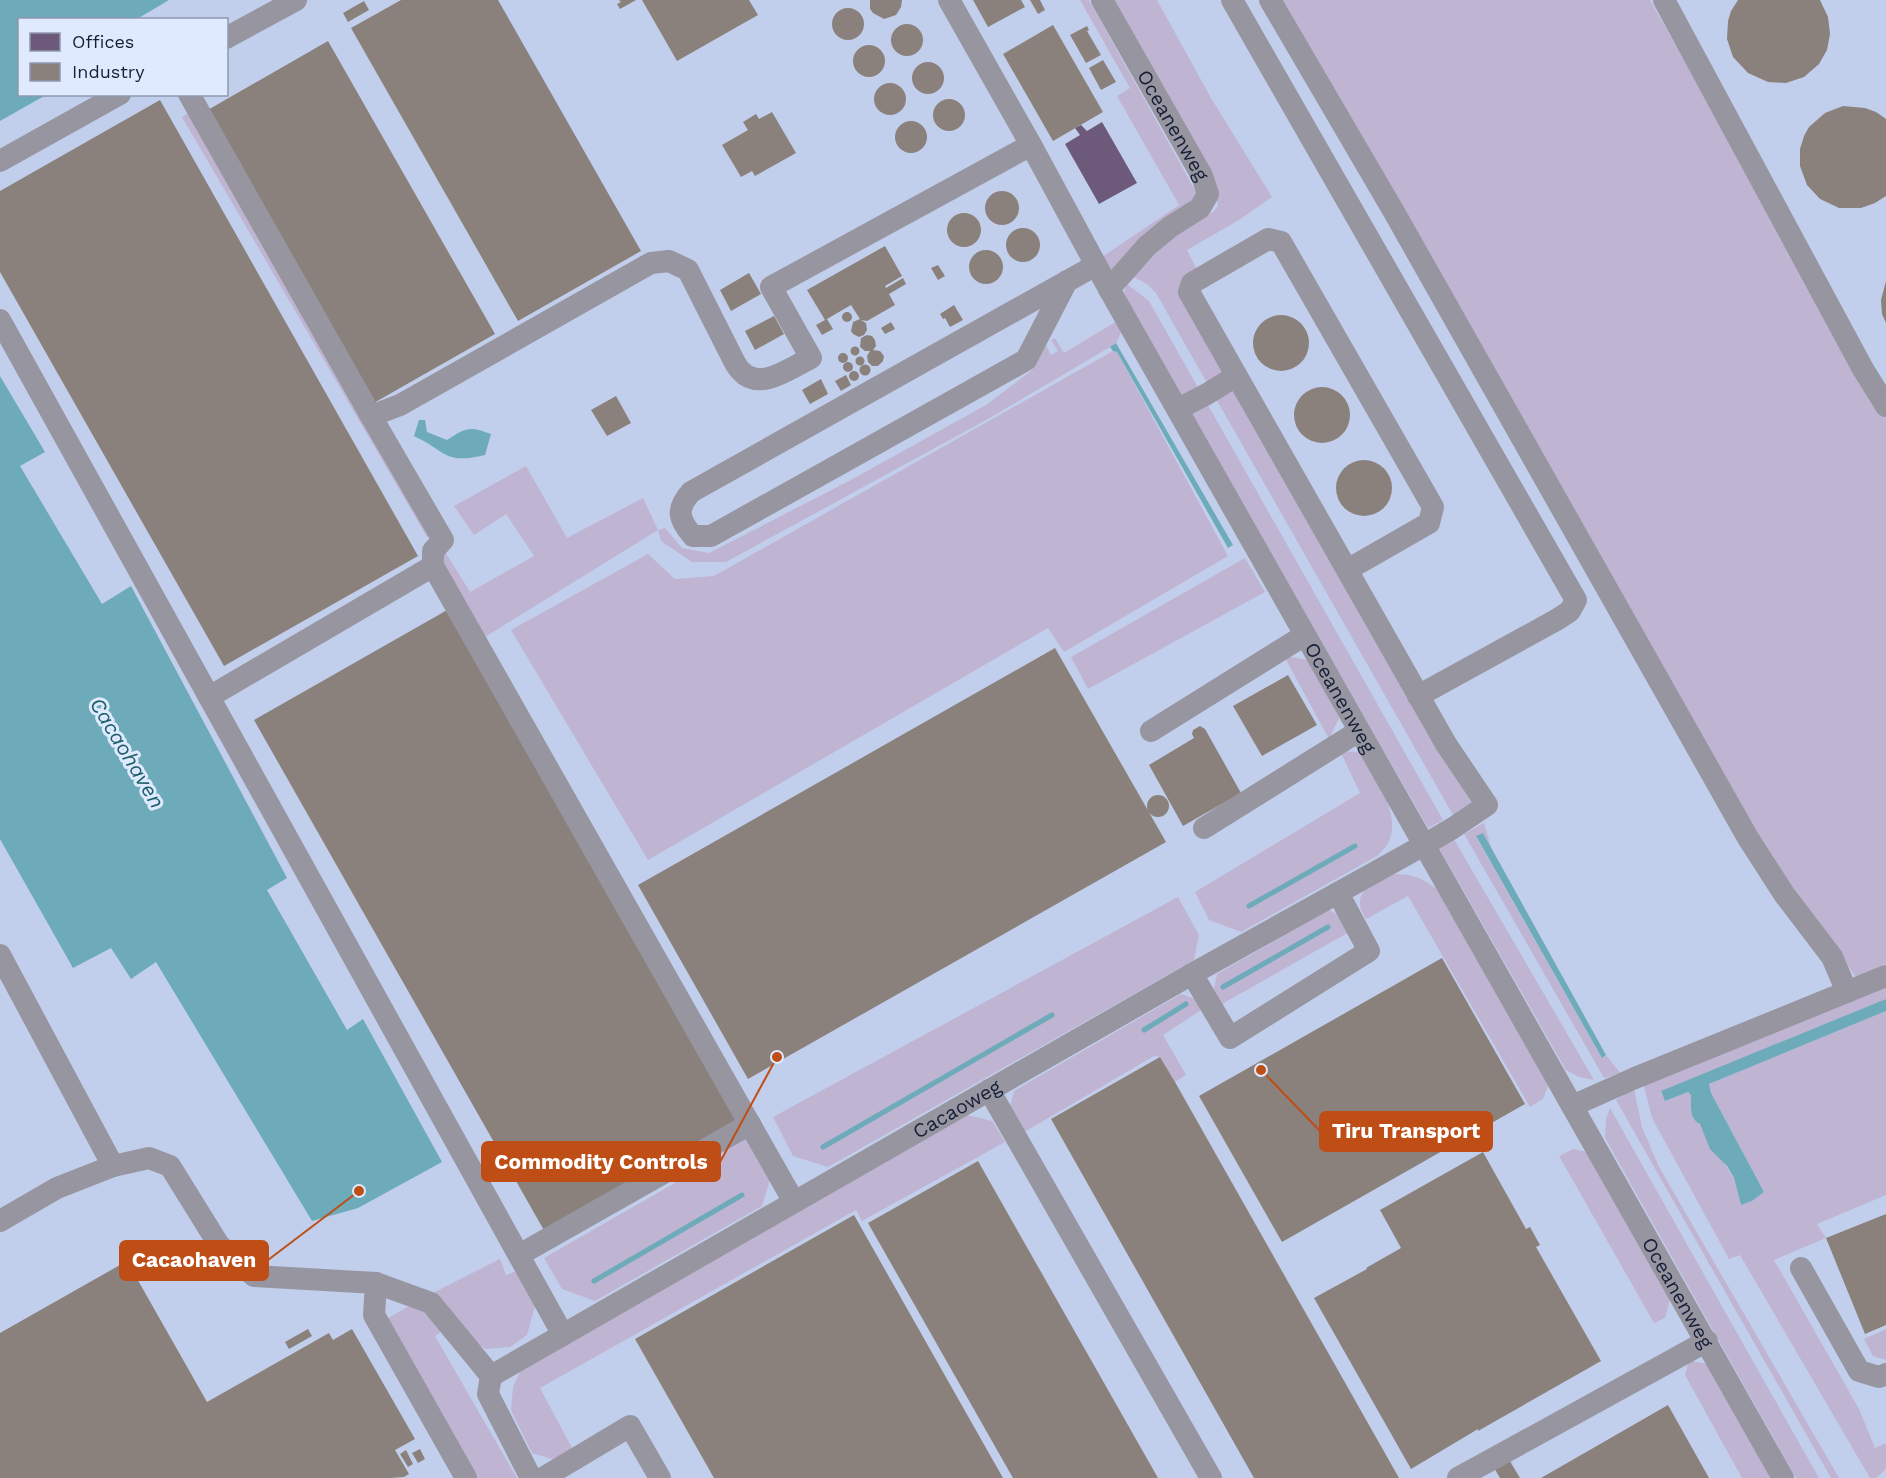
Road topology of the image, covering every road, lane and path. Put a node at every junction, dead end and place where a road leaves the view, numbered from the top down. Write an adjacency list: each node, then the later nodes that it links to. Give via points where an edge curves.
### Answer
1 (296, 0): 7 (street)
2 (949, 0): 10 (street, Oceanenweg)
3 (1102, 0): 14 (street, Oceanenweg, via 1202,176 1208,194 1200,207 1147,246)
4 (1232, 0): 23 (street, via 1576,600 1564,615)
5 (1270, 0): 33 (street, via 1748,838 1832,957)
6 (1665, 0): 17 (street)
7 (228, 37)
8 (116, 96): 11 (street)
9 (190, 96): 19 (street)
10 (1030, 145): 12 (street, Oceanenweg); 19 (street, via 771,287 811,358 769,379 755,379 742,373 688,270 669,261 651,263 400,405)
11 (0, 161)
12 (1096, 265): 13 (street); 14 (street, Oceanenweg)
13 (1067, 281): 13 (street, via 691,492 681,502 685,527 693,536 711,536 1026,360)
14 (1109, 289): 18 (street, Oceanenweg)
15 (0, 320): 24 (street)
16 (1236, 376): 18 (street); 21 (street); 21 (street, via 1189,292 1192,283 1268,239 1281,242 1433,507 1429,523)
17 (1886, 406)
18 (1178, 409): 22 (street, Oceanenweg)
19 (371, 416): 20 (street, via 443,540 433,551)
20 (433, 566): 24 (street); 36 (street)
21 (1347, 570): 23 (street)
22 (1305, 635): 25 (street); 26 (street, Oceanenweg)
23 (1418, 696): 28 (street, Cacaoweg, via 1487,805)
24 (209, 697): 40 (street)
25 (1151, 731)
26 (1359, 731): 27 (street); 28 (street, Oceanenweg)
27 (1204, 828)
28 (1424, 845): 29 (street, Cacaoweg); 35 (street, Oceanenweg)
29 (1338, 893): 31 (street, Cacaoweg); 31 (street, via 1369,951 1230,1038)
30 (0, 955): 37 (street)
31 (1192, 974): 34 (street, Cacaoweg)
32 (1886, 976): 33 (street)
33 (1847, 992): 35 (street)
34 (989, 1090): 38 (street, Cacaoweg); 51 (street)
35 (1572, 1106): 44 (street, Oceanenweg)
36 (750, 1124): 38 (street); 40 (street)
37 (113, 1166): 39 (street, via 57,1188); 42 (street, via 149,1158 170,1166 219,1245 254,1276)
38 (794, 1202): 43 (street, Cacaoweg)
39 (0, 1221)
40 (519, 1256): 43 (street)
41 (1801, 1268): 45 (street, via 1859,1371 1879,1377)
42 (376, 1283): 46 (street, via 431,1303); 47 (street, via 374,1315)
43 (563, 1335): 46 (street, Cacaoweg)
44 (1707, 1341): 52 (street); 53 (street, Oceanenweg)
45 (1886, 1374)
46 (491, 1376): 48 (street, via 488,1394)
47 (463, 1477)
48 (531, 1478)
49 (543, 1478): 50 (street, via 630,1426)
50 (660, 1478)
51 (1211, 1478)
52 (1458, 1478)
53 (1784, 1478)

